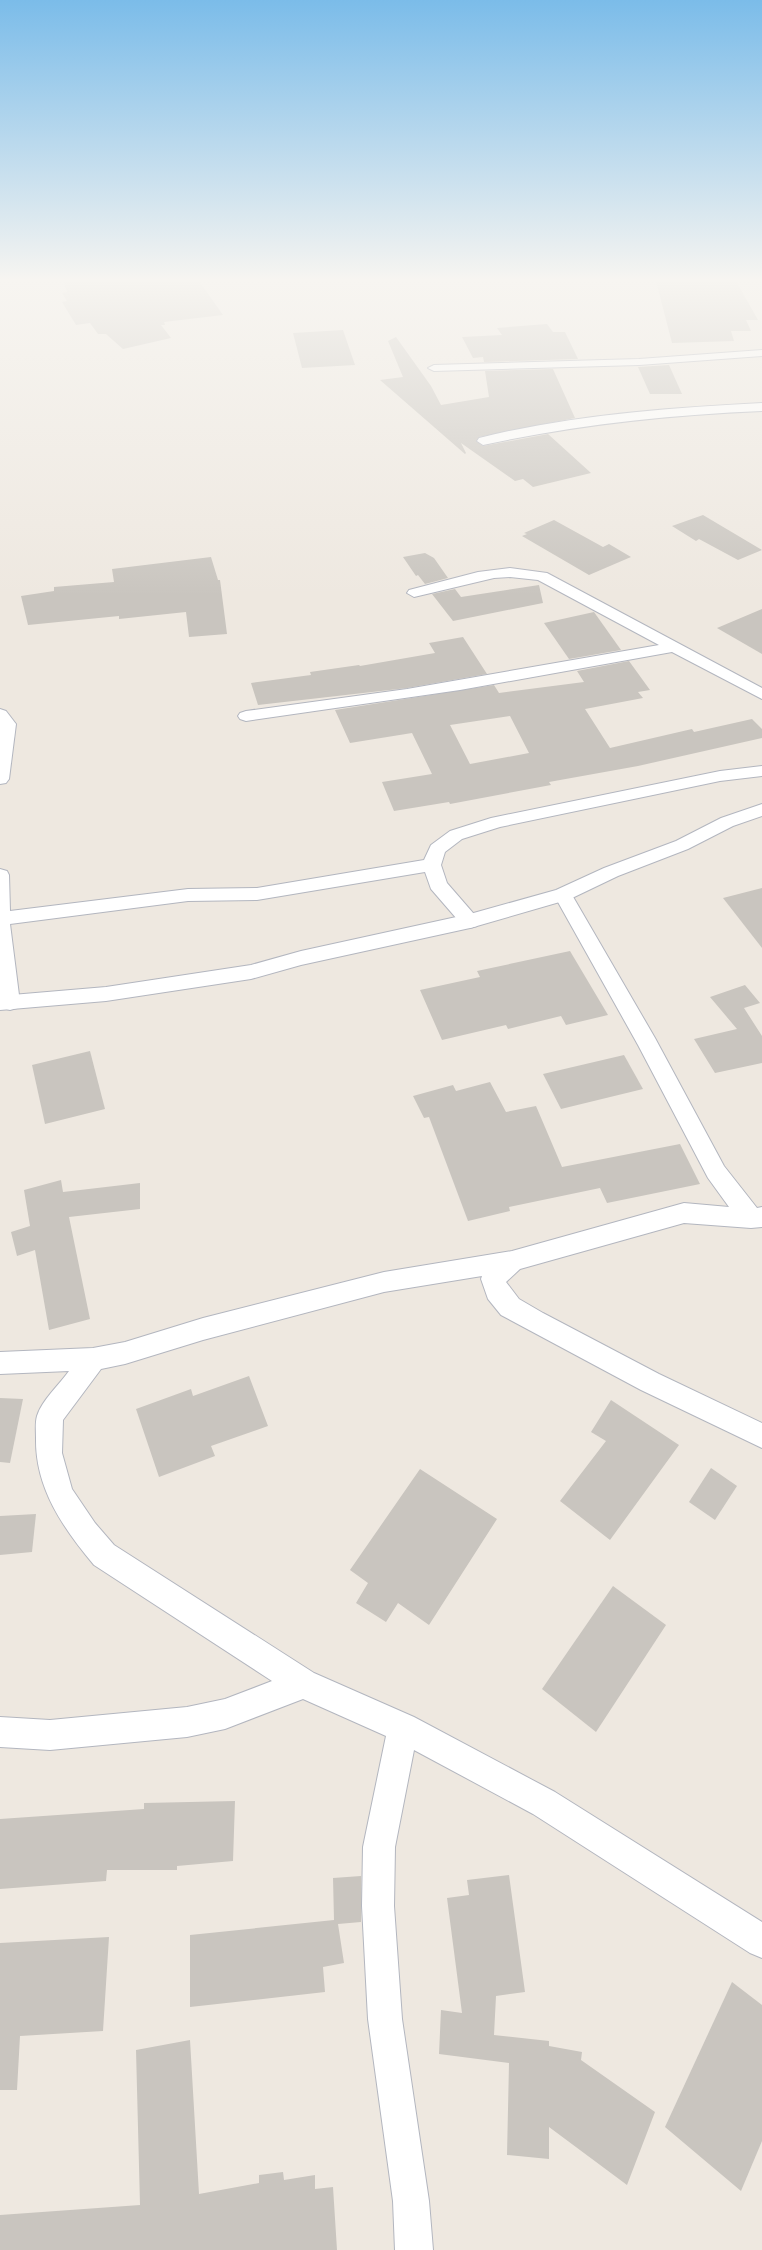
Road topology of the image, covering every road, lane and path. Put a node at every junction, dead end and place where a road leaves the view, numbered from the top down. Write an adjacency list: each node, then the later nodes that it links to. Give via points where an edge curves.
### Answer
1 (762, 408): 2 (street, via 662,413 577,424)
2 (483, 441)
3 (414, 593): 4 (street, via 484,575 531,573 542,576)
4 (673, 647): 5 (street); 7 (street, via 493,681)
5 (762, 694)
6 (0, 714): 9 (street, via 8,724)
7 (246, 716)
8 (762, 771): 11 (street, via 720,776 496,822 456,835 443,843 436,849)
9 (0, 779)
10 (762, 810): 13 (street, via 727,822 682,845 612,872)
11 (432, 865): 15 (street, via 257,894 172,896); 16 (street, via 438,885)
12 (0, 875): 14 (street)
13 (563, 895): 16 (street); 19 (street, via 648,1044 716,1172)
14 (0, 914)
15 (0, 919)
16 (470, 921): 18 (street, via 301,958 251,972 186,984)
17 (0, 923): 18 (street)
18 (5, 1003)
19 (756, 1218): 20 (street, via 684,1213)
20 (512, 1261): 21 (street, via 384,1282 203,1329 125,1353); 23 (street, via 493,1279 497,1292 510,1307 534,1322)
21 (93, 1359): 22 (street); 24 (street, via 50,1417 49,1454 60,1495 85,1533 104,1555)
22 (0, 1363)
23 (762, 1436)
24 (303, 1684): 25 (street); 26 (street, via 225,1714 187,1722 50,1735)
25 (403, 1728): 27 (street, via 544,1804); 28 (street, via 379,1847 378,1906 385,2019 411,2201)
26 (0, 1732)
27 (762, 1941)
28 (414, 2250)

